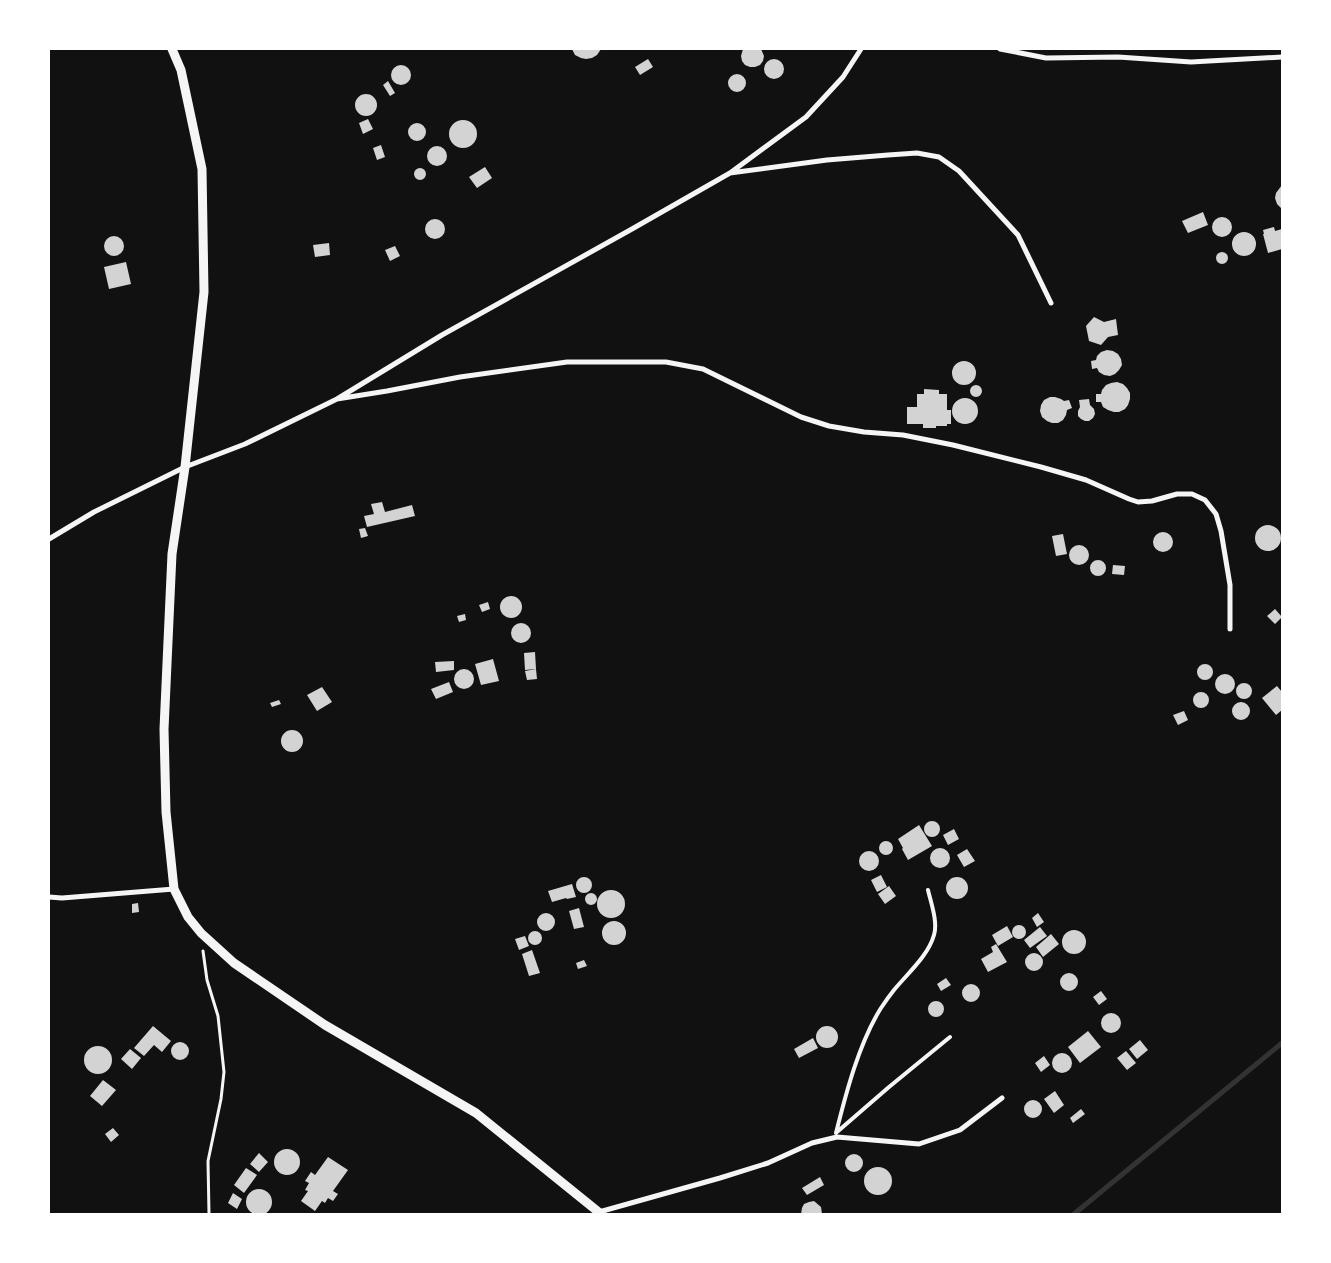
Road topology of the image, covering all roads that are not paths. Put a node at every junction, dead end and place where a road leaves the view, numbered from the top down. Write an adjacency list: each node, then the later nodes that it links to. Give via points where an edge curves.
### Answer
1 (172, 49): 8 (street, via 181,70 202,169 204,292)
2 (861, 49): 5 (street, via 842,77 806,117)
3 (1000, 49): 4 (street, via 1046,58 1118,57 1191,62)
4 (1282, 57)
5 (730, 173): 6 (street, via 888,155 917,153 939,157 959,171 1018,235); 7 (street, via 442,335)
6 (1050, 303)
7 (336, 399): 8 (street, via 245,444); 10 (street, via 566,362 666,362 703,369 801,417 829,426 953,445 1086,480 1138,502 1192,494 1205,500 1216,514 1221,531 1230,585)
8 (185, 467): 9 (street); 11 (street, via 172,554 164,729 166,812)
9 (49, 538)
10 (1230, 629)
11 (174, 889): 13 (street); 18 (street, via 201,934 234,963 325,1026 476,1113)
12 (928, 890): 16 (lane, via 936,926 930,946 894,990 867,1032)
13 (49, 897)
14 (950, 1037): 16 (lane)
15 (1002, 1098): 17 (street, via 960,1130 919,1144)
16 (836, 1133): 17 (lane)
17 (829, 1139): 18 (street, via 812,1142 768,1163)
18 (600, 1213)

